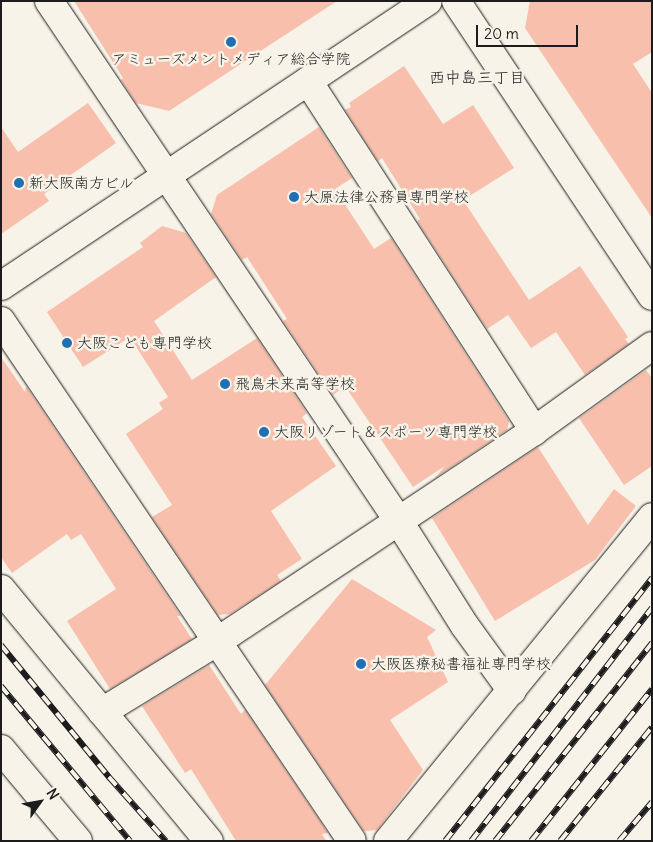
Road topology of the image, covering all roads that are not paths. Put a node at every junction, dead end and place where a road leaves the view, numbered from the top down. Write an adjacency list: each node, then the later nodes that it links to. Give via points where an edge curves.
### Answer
1 (49, 1): 5 (street)
2 (428, 1): 4 (street)
3 (456, 1): 7 (street)
4 (308, 81): 5 (street); 10 (street)
5 (166, 176): 6 (street); 12 (street)
6 (1, 286)
7 (652, 296)
8 (1, 321): 14 (street)
9 (652, 346): 10 (street)
10 (534, 431): 12 (street)
11 (652, 517): 15 (street)
12 (398, 520): 14 (street); 15 (street)
13 (1, 589): 16 (street)
14 (218, 641): 16 (street); 21 (street)
15 (512, 691): 22 (street)
16 (102, 712): 20 (street)
17 (1, 749): 18 (street)
18 (9, 776): 19 (street)
19 (78, 841)
20 (209, 841)
21 (352, 841)
22 (388, 841)

